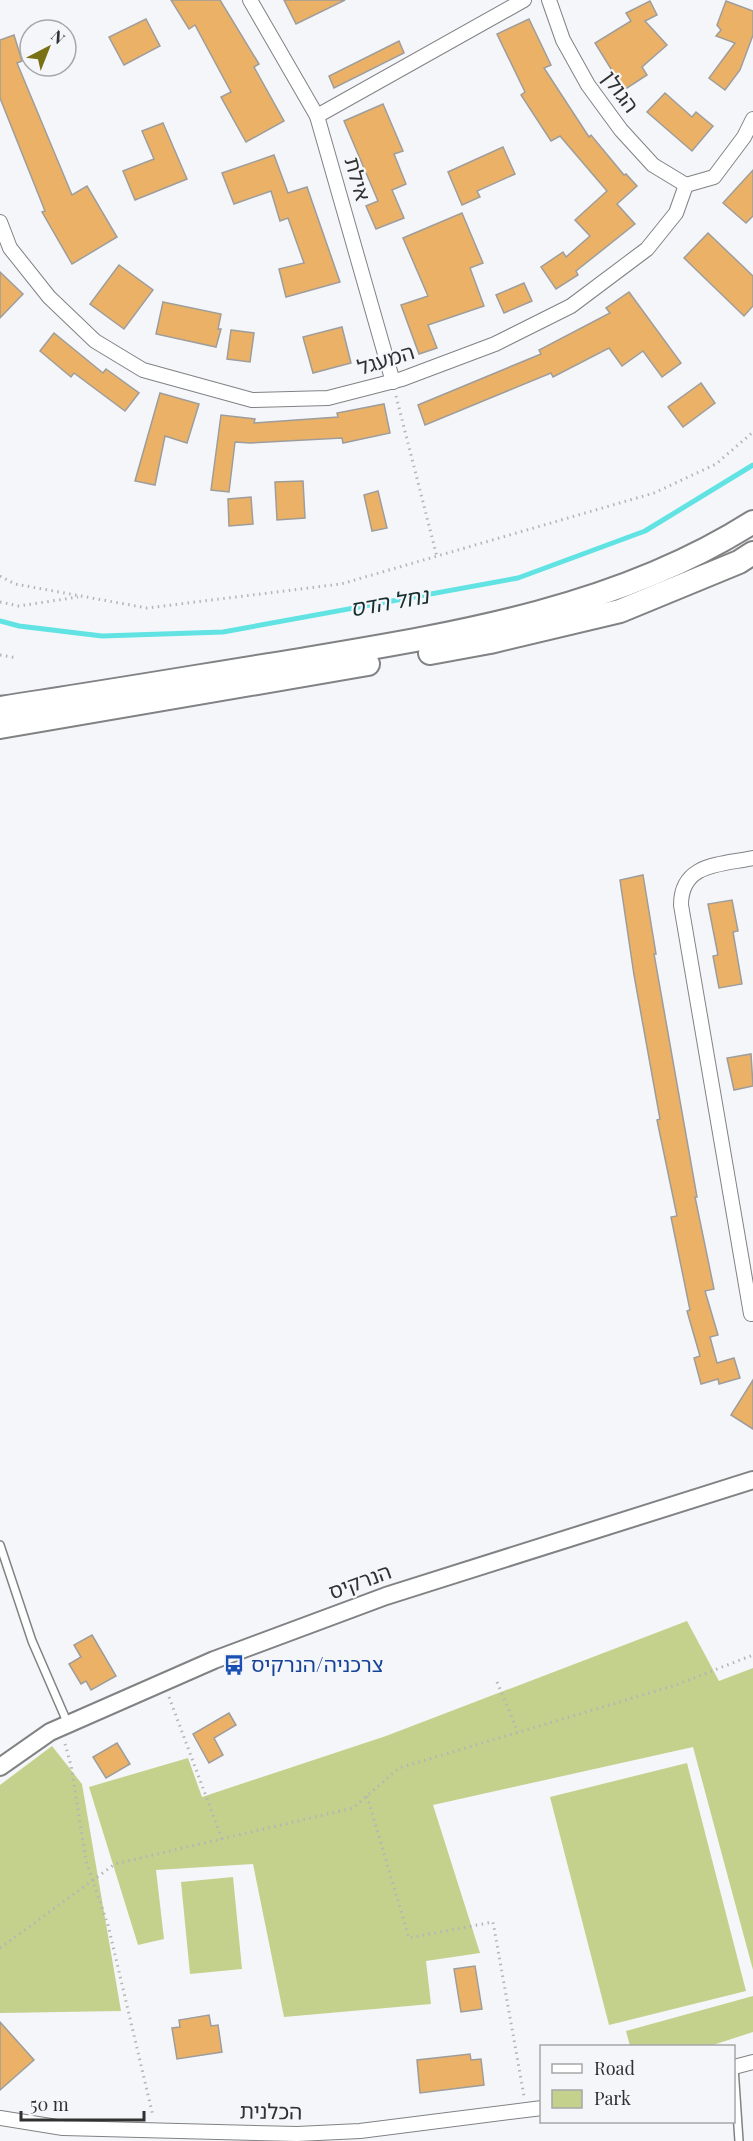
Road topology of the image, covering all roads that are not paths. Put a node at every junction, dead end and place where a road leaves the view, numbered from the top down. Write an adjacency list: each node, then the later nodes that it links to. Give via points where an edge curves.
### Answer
1 (250, 0): 4 (street, אילת)
2 (524, 0): 4 (street)
3 (549, 0): 6 (street, הגולן, via 563,40 601,103 653,165)
4 (317, 116): 8 (street, אילת)
5 (753, 119): 6 (street, via 714,177)
6 (686, 185): 8 (street, המעגל, via 676,213 646,249 571,306 495,344)
7 (0, 222): 8 (street, המעגל, via 10,248 49,297 95,341 143,370 252,400 328,398)
8 (393, 382)
9 (753, 522): 11 (highway, via 709,550 551,610 416,641)
10 (753, 553): 12 (highway, via 620,610 490,642)
11 (0, 708)
12 (0, 727)
13 (753, 858): 14 (street, via 702,869 685,882 681,892)
14 (750, 1285): 15 (street)
15 (751, 1314)
16 (753, 1480): 18 (street, הנרקיס, via 386,1596 214,1660)
17 (0, 1545): 18 (lane)
18 (64, 1726): 19 (street, הנרקיס)
19 (0, 1767)
20 (753, 2062): 21 (street)
21 (735, 2067)
22 (735, 2079): 27 (lane)
23 (540, 2108): 26 (street, הכלנית)
24 (0, 2118): 25 (street, הכלנית)
25 (157, 2136): 26 (street, הכלנית)
26 (361, 2136)
27 (740, 2141)

